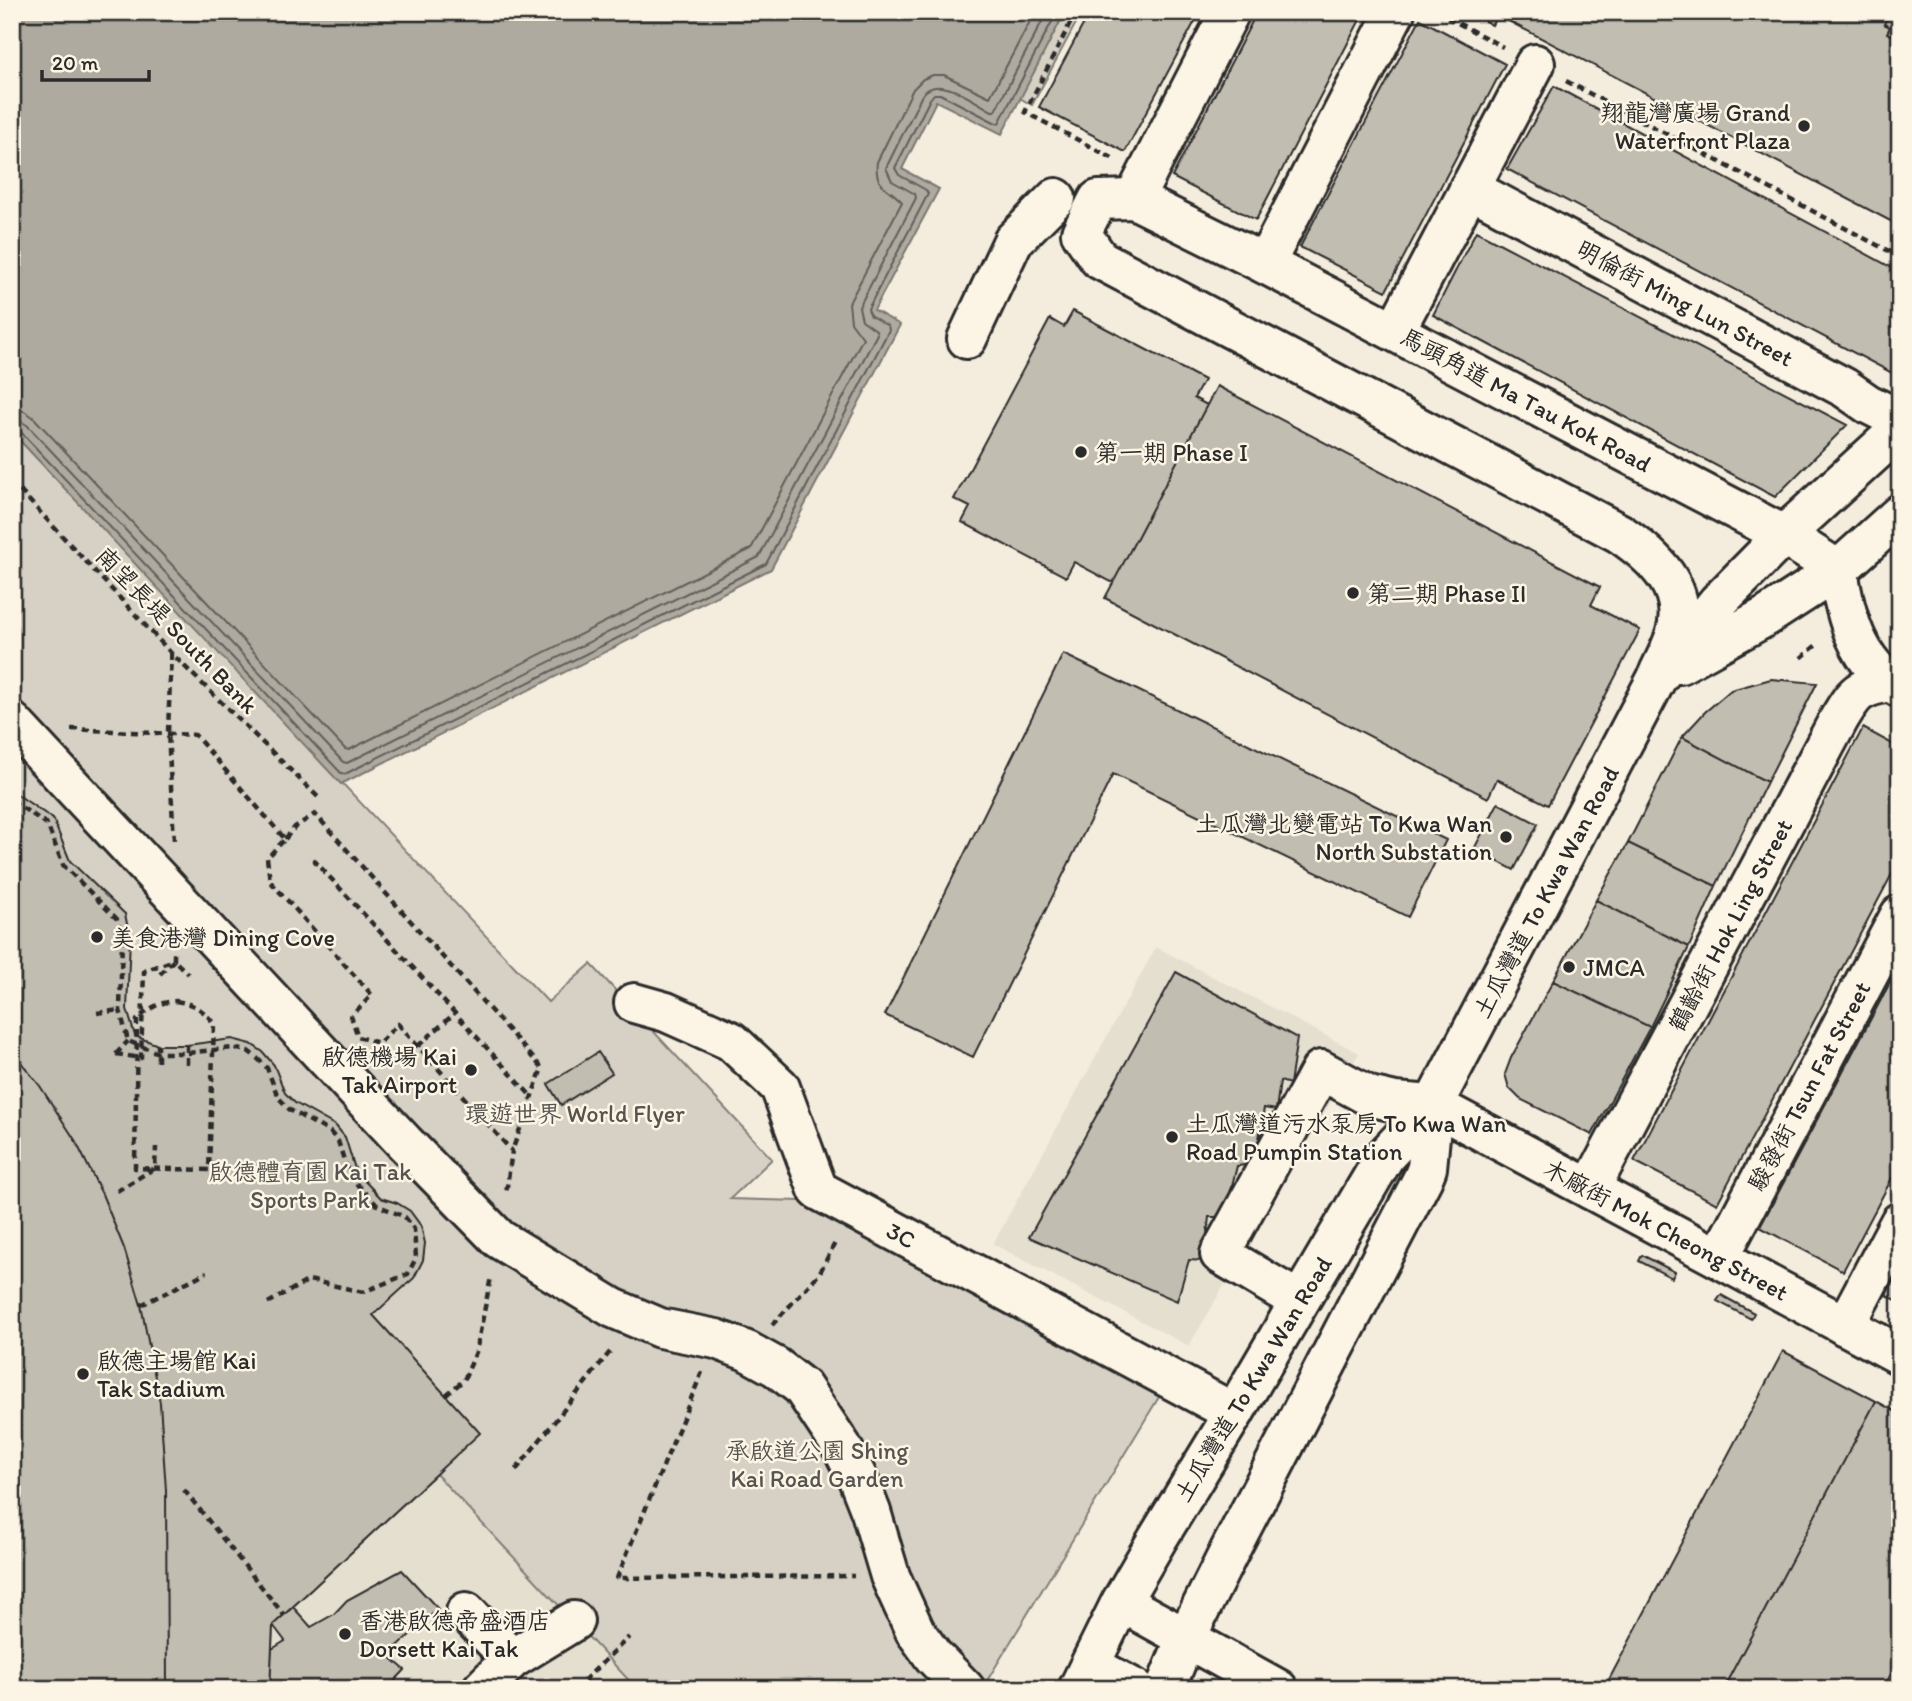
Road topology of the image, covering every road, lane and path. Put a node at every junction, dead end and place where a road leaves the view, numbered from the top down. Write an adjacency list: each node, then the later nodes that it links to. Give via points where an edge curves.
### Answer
1 (1076, 12): 6 (path)
2 (1230, 12): 8 (street)
3 (1395, 12): 11 (street)
4 (1437, 12): 5 (path)
5 (1535, 64): 7 (street); 10 (path)
6 (1025, 112)
7 (1469, 188): 12 (street); 14 (street, 明倫街 Ming Lun Street)
8 (1133, 199): 9 (street, 馬頭角道 Ma Tau Kok Road, via 1098,200); 11 (street, 馬頭角道 Ma Tau Kok Road)
9 (1090, 216): 13 (street, via 1040,190); 21 (street, via 1082,233 1099,259 1619,533 1645,551 1661,566 1679,605 1676,634)
10 (1900, 257)
11 (1265, 264): 12 (street, 馬頭角道 Ma Tau Kok Road)
12 (1395, 331): 18 (street, 馬頭角道 Ma Tau Kok Road)
13 (967, 339)
14 (1900, 420)
15 (1900, 429): 18 (street, 土瓜灣道 To Kwa Wan Road)
16 (12, 482): 20 (path, 南望長堤 South Bank)
17 (1900, 514): 19 (street)
18 (1784, 535): 19 (street, 馬頭角道 Ma Tau Kok Road); 21 (street, 土瓜灣道 To Kwa Wan Road, via 1718,603)
19 (1838, 570): 21 (street); 22 (street, via 1850,628 1861,650)
20 (172, 653): 24 (path); 25 (path, 南望長堤 South Bank)
21 (1657, 678): 47 (street, 土瓜灣道 To Kwa Wan Road)
22 (1894, 685): 51 (street, 鶴齡街 Hok Ling Street, via 1866,686 1839,719)
23 (15, 724): 24 (path); 29 (street)
24 (168, 732): 27 (path, via 195,735); 29 (path)
25 (320, 799)
26 (12, 801): 35 (path, bridge, via 47,824 63,865 117,919 122,939)
27 (285, 839): 41 (path, via 267,858 270,881 372,995 351,1016 358,1037 379,1043 398,1024); 46 (path, via 315,814 542,1068)
28 (313, 859): 37 (path)
29 (176, 896): 31 (path); 55 (street)
30 (1900, 915): 56 (street, 駿發街 Tsun Fat Street)
31 (174, 960): 32 (path); 33 (path); 38 (path, via 144,971 141,1058 116,1055)
32 (160, 974)
33 (188, 974)
34 (634, 1003): 66 (street, 3C / 3C, via 731,1041 780,1087 818,1190)
35 (120, 1010): 36 (path); 38 (path, bridge)
36 (97, 1013)
37 (455, 1013): 41 (path); 46 (path)
38 (128, 1041): 42 (path, bridge)
39 (158, 1045): 42 (path, bridge)
40 (187, 1045): 43 (path, bridge)
41 (418, 1046): 49 (path)
42 (158, 1053): 43 (path, bridge); 44 (path, bridge)
43 (187, 1054): 45 (path); 60 (path, bridge, via 233,1048 248,1051 267,1068 278,1097 290,1110 338,1141 349,1176 377,1205 405,1217 414,1229 416,1258 408,1274 363,1292 309,1280)
44 (158, 1062)
45 (187, 1064)
46 (532, 1097): 49 (path)
47 (1433, 1105): 51 (street, 木廠街 Mok Cheong Street); 58 (street, 土瓜灣道 To Kwa Wan Road, via 1385,1156); 58 (street, via 1369,1096 1321,1070 1220,1254); 75 (street, 土瓜灣道 To Kwa Wan Road, via 1423,1178)
48 (156, 1147): 50 (path)
49 (512, 1151): 55 (path)
50 (155, 1168): 50 (path, bridge, via 209,1170 214,1024 193,1004 162,1002 137,1020 135,1168); 52 (path)
51 (1590, 1189): 56 (street, 木廠街 Mok Cheong Street)
52 (117, 1191)
53 (1900, 1222): 62 (street)
54 (839, 1232): 63 (path, via 819,1274)
55 (499, 1239): 61 (street); 65 (path, via 475,1352 464,1380)
56 (1719, 1258): 62 (street, 木廠街 Mok Cheong Street)
57 (207, 1272): 59 (path)
58 (1299, 1301): 66 (street, 土瓜灣道 To Kwa Wan Road)
59 (141, 1304)
60 (268, 1304)
61 (636, 1320): 63 (street); 67 (path)
62 (1846, 1326): 64 (street, 木廠街 Mok Cheong Street)
63 (731, 1345): 69 (street, via 776,1367 802,1387 823,1416 872,1512); 69 (path, via 617,1578)
64 (1900, 1354)
65 (446, 1395)
66 (1234, 1413): 70 (street, 土瓜灣道 To Kwa Wan Road)
67 (516, 1470)
68 (184, 1490): 72 (path)
69 (890, 1576): 80 (street, via 915,1631)
70 (1121, 1602): 75 (street); 77 (street, 土瓜灣道 To Kwa Wan Road)
71 (466, 1612): 76 (street)
72 (284, 1615)
73 (574, 1621): 76 (street)
74 (629, 1637): 79 (path, bridge)
75 (1186, 1638): 82 (street, 土瓜灣道 To Kwa Wan Road); 83 (street)
76 (512, 1659): 78 (street)
77 (1084, 1677): 81 (street)
78 (482, 1689)
79 (575, 1689)
80 (965, 1689)
81 (1135, 1689)
82 (1165, 1689)
83 (1278, 1689)

